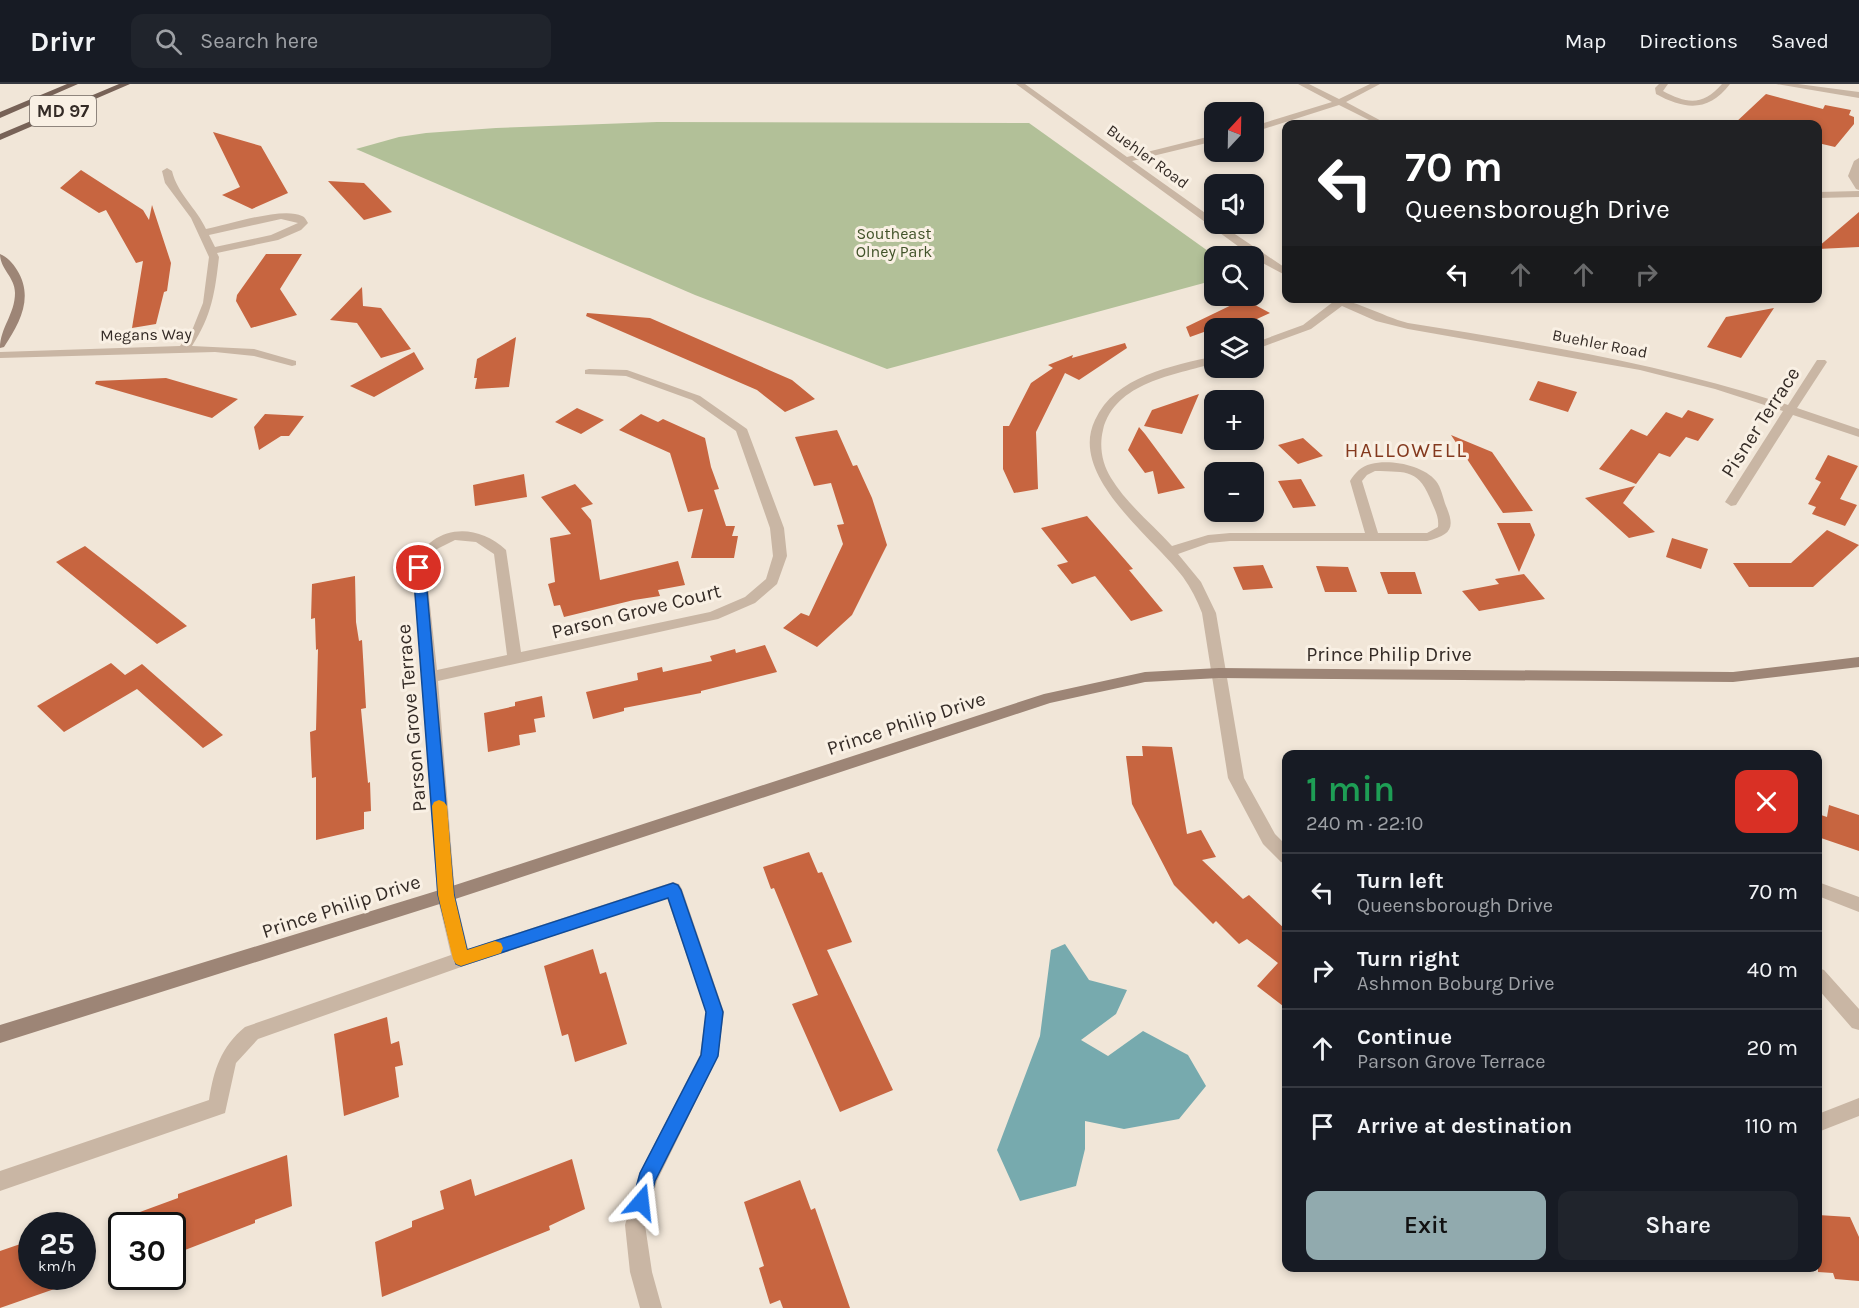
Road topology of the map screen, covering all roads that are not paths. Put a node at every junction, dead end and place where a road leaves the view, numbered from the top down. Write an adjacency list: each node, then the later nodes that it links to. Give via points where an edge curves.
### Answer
1 (74, 84): 11 (main road, MD 97)
2 (126, 84): 16 (main road, MD 97)
3 (1020, 84): 18 (street, Buehler Road)
4 (1302, 84): 10 (street)
5 (1376, 84): 10 (street)
6 (1664, 84): 7 (street, via 1659,92 1667,97 1698,102 1714,98)
7 (1726, 84)
8 (1780, 84): 9 (street)
9 (1859, 95)
10 (1338, 103): 13 (street); 14 (street)
11 (0, 115)
12 (1282, 120): 15 (street)
13 (1283, 120)
14 (1374, 120)
15 (1264, 126)
16 (0, 137)
17 (1204, 141): 18 (street)
18 (1125, 160): 27 (street, Buehler Road)
19 (1859, 161): 21 (street, via 1853,176)
20 (167, 171): 24 (street, via 170,183)
21 (1859, 187)
22 (1859, 194): 23 (street)
23 (1822, 195)
24 (203, 233): 25 (street); 25 (street, via 281,216 300,218 303,223 281,235)
25 (211, 251): 32 (street, via 214,257 208,303)
26 (0, 257): 31 (street, via 13,268 22,293 14,321)
27 (1282, 270)
28 (1333, 303): 30 (street, via 1307,327)
29 (1340, 303): 38 (street, Buehler Road, via 1408,326 1671,374)
30 (1264, 343)
31 (0, 345)
32 (184, 349): 33 (street, Megans Way); 36 (street, Megans Way, via 242,350)
33 (0, 355)
34 (1204, 362): 42 (street, via 1128,389 1108,406 1096,425 1095,457 1101,474)
35 (1821, 362): 38 (street, Pisner Terrace)
36 (291, 363)
37 (589, 372): 43 (street, Parson Grove Court, via 627,373 686,395 741,429 777,528 780,556 772,582 750,600 714,616)
38 (1792, 411): 39 (street, Buehler Road); 40 (street, Pisner Terrace)
39 (1859, 433)
40 (1731, 502)
41 (1373, 538): 41 (street, via 1438,534 1445,519 1431,483 1403,468 1373,467 1363,472 1356,481); 42 (street, via 1230,537 1208,539)
42 (1169, 552): 45 (street, via 1202,594)
43 (515, 659): 46 (street, Parson Grove Court); 46 (street, Parson Grove Terrace, via 501,553 482,536 456,536 436,544 419,568)
44 (1859, 662): 45 (street, Prince Philip Drive, via 1734,677)
45 (1219, 674): 47 (street, via 1236,778 1269,839); 49 (street, Prince Philip Drive, via 1145,677 1049,698)
46 (430, 677): 49 (street, Parson Grove Terrace)
47 (1282, 852)
48 (1822, 890): 50 (street)
49 (446, 895): 51 (street, Parson Grove Terrace); 54 (street, Prince Philip Drive)
50 (1859, 905)
51 (461, 959): 57 (street, via 252,1033 235,1046 225,1066 218,1106); 58 (street, via 673,890 715,1012 709,1056 647,1179 635,1225 641,1272)
52 (1822, 980): 53 (street)
53 (1859, 1022)
54 (0, 1034)
55 (1859, 1107): 56 (street)
56 (1822, 1121)
57 (1, 1181)
58 (651, 1308)

